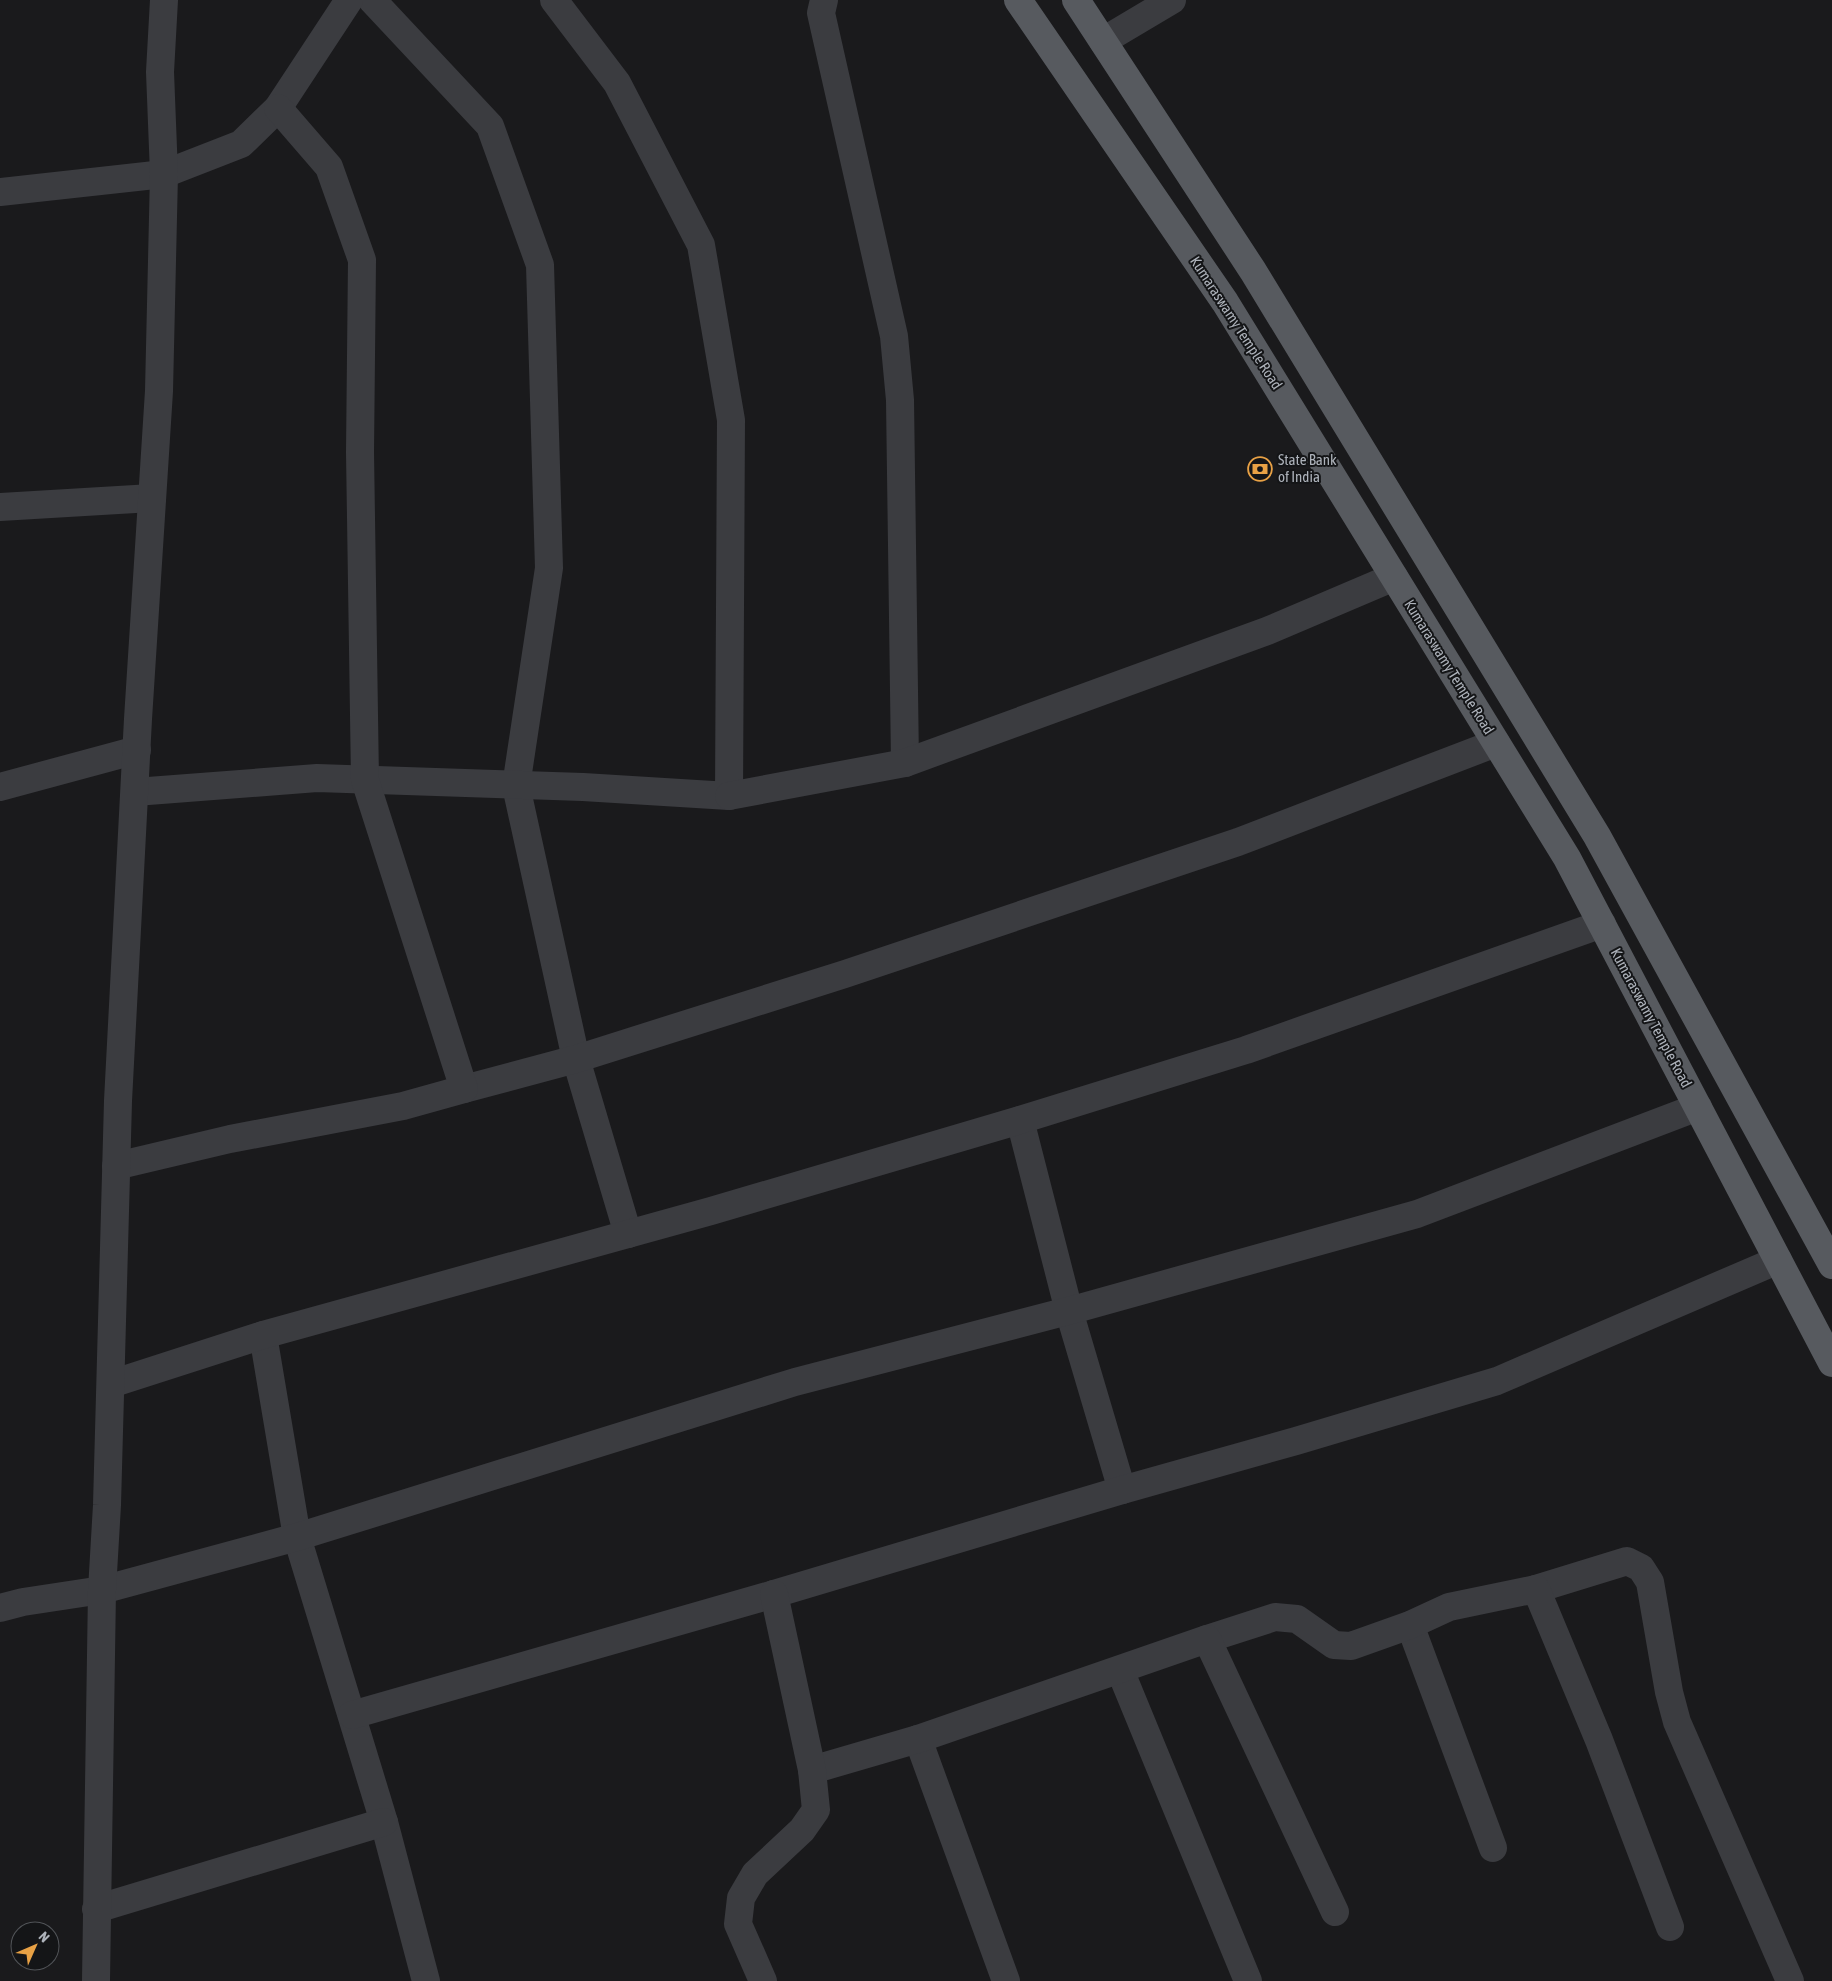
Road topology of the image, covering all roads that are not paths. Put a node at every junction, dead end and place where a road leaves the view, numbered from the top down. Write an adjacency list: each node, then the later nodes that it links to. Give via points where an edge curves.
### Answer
1 (164, 0): 11 (street, via 160,72)
2 (349, 0): 10 (street)
3 (372, 0): 20 (street, via 490,126 540,266 549,568)
4 (554, 0): 23 (street, via 616,83 701,245 731,420)
5 (824, 0): 18 (street, via 821,13 881,273 900,400)
6 (1018, 0): 15 (main road, Kumaraswamy Temple Road, via 1225,302)
7 (1076, 0): 9 (main road)
8 (1172, 0): 9 (street)
9 (1103, 41): 32 (main road, via 1253,270 1597,836)
10 (278, 108): 11 (street, via 241,144); 19 (street, via 329,167 362,260 360,452)
11 (164, 174): 12 (street); 13 (street, via 159,391)
12 (0, 192)
13 (152, 498): 14 (street); 17 (street)
14 (0, 507)
15 (1394, 577): 16 (main road, Kumaraswamy Temple Road); 18 (street, via 1267,631)
16 (1496, 743): 24 (main road, Kumaraswamy Temple Road, via 1567,858); 25 (street, via 1238,842 845,974)
17 (137, 750): 21 (street); 22 (street)
18 (905, 762): 23 (street)
19 (365, 780): 20 (street); 22 (street, via 317,778); 26 (street)
20 (516, 786): 23 (street); 25 (street)
21 (0, 787)
22 (135, 792): 29 (street)
23 (729, 796)
24 (1602, 924): 27 (main road, Kumaraswamy Temple Road); 28 (street, via 1246,1050)
25 (576, 1059): 26 (street); 30 (street)
26 (464, 1089): 29 (street, via 403,1106 230,1139)
27 (1698, 1107): 31 (main road, Kumaraswamy Temple Road); 33 (street, via 1417,1214)
28 (1020, 1120): 30 (street); 33 (street)
29 (116, 1166): 36 (street)
30 (628, 1234): 34 (street)
31 (1778, 1260): 35 (main road, Kumaraswamy Temple Road); 37 (street, via 1497,1381)
32 (1832, 1266)
33 (1069, 1311): 37 (street); 38 (street, via 795,1382)
34 (263, 1334): 36 (street); 38 (street)
35 (1832, 1363)
36 (111, 1384): 40 (street)
37 (1122, 1490): 41 (street)
38 (297, 1537): 40 (street); 46 (street)
39 (1536, 1589): 43 (street, via 1449,1607); 53 (street); 59 (street, via 1628,1562 1642,1568 1650,1582 1677,1722)
40 (102, 1590): 42 (street); 51 (street)
41 (774, 1594): 46 (street); 48 (street)
42 (0, 1608)
43 (1410, 1625): 44 (street, via 1351,1646 1334,1645 1297,1620 1275,1617); 50 (street)
44 (1207, 1639): 45 (street); 52 (street)
45 (1120, 1670): 47 (street); 58 (street)
46 (352, 1715): 49 (street)
47 (918, 1739): 48 (street); 57 (street)
48 (812, 1770): 56 (street, via 816,1810 802,1830 755,1874 741,1898 738,1924)
49 (384, 1822): 51 (street); 55 (street)
50 (1493, 1848)
51 (96, 1909): 54 (street)
52 (1335, 1912)
53 (1670, 1927)
54 (96, 1981)
55 (426, 1981)
56 (763, 1981)
57 (1006, 1981)
58 (1248, 1981)
59 (1790, 1981)

